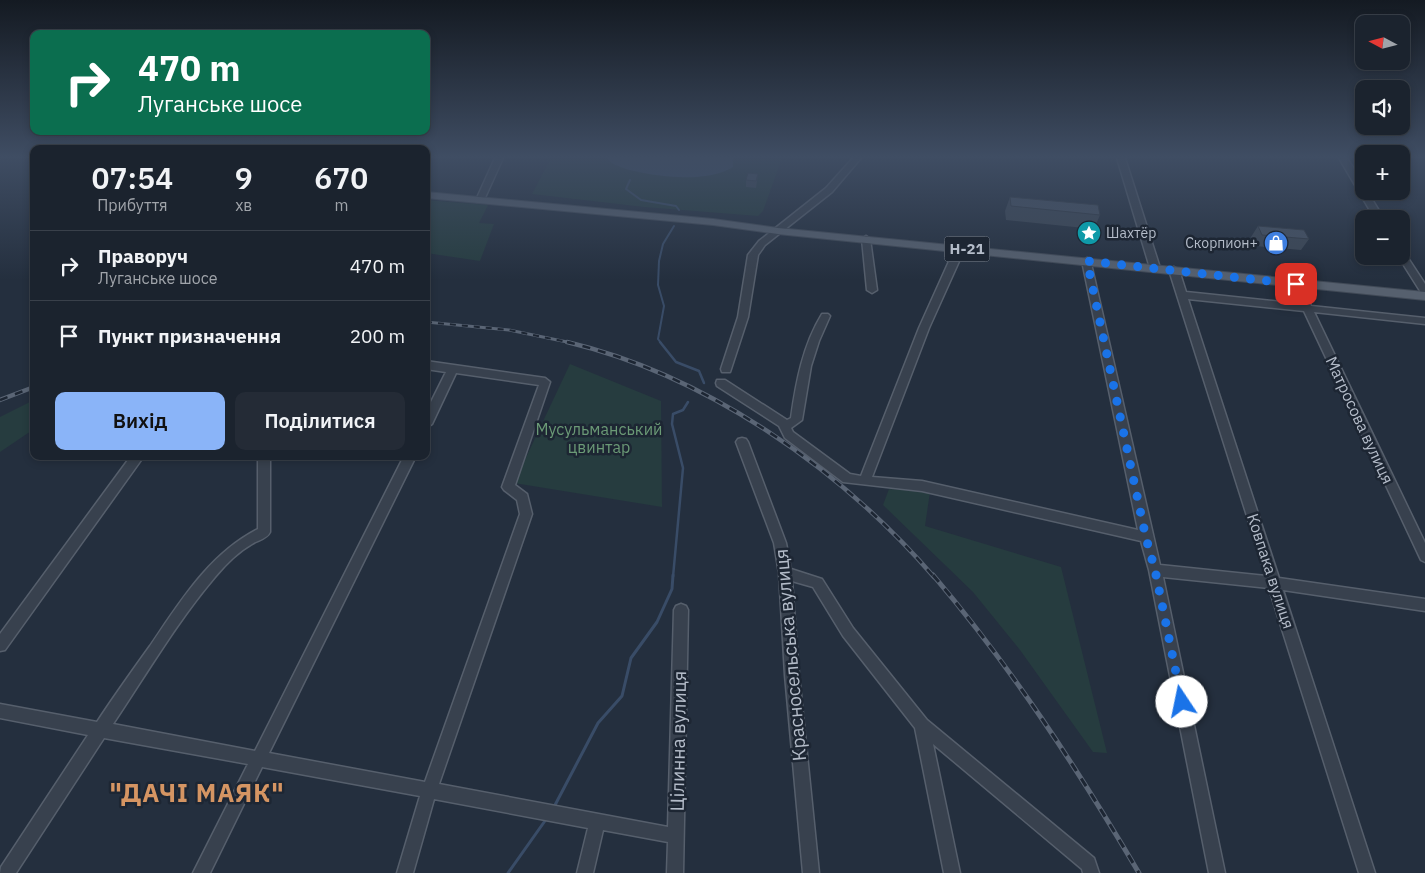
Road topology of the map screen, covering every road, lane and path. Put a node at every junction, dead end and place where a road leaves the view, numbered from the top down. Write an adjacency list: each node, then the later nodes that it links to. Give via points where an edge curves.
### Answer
1 (466, 199): 5 (main road, Н-21)
2 (817, 199): 7 (street)
3 (1134, 199): 11 (street)
4 (1368, 199): 6 (street)
5 (480, 200): 7 (main road, Н-21)
6 (1375, 210)
7 (782, 228): 8 (main road, Н-21); 11 (main road, Н-21); 23 (street, via 762,243 753,255 743,317)
8 (866, 239): 9 (main road, Н-21); 15 (street)
9 (960, 248): 10 (main road, Н-21); 31 (street, via 924,328)
10 (1087, 261): 11 (main road, Н-21); 32 (street)
11 (1154, 264): 13 (main road, Н-21); 16 (main road, Н-21)
12 (1408, 265): 16 (street)
13 (1174, 270): 14 (main road, Н-21); 17 (street, Ковпака вулиця)
14 (1296, 284): 16 (main road, Н-21); 18 (street, Матросова вулиця)
15 (872, 290)
16 (1424, 291)
17 (1182, 295): 18 (street); 36 (street, Ковпака вулиця)
18 (1307, 308): 20 (street); 33 (street, Матросова вулиця)
19 (825, 316): 26 (street, via 816,332 803,373 796,420)
20 (1425, 321)
21 (430, 365): 22 (street)
22 (453, 368): 25 (street); 44 (street, via 545,382 508,486 523,497 526,514)
23 (726, 369)
24 (721, 383): 26 (street, via 784,423)
25 (430, 416)
26 (785, 427): 31 (street, via 789,435 847,479)
27 (742, 442): 35 (street, Красносельська вулиця, via 780,543)
28 (135, 460): 39 (street)
29 (264, 460): 42 (street, via 264,532 250,536 202,582)
30 (408, 460): 43 (street)
31 (865, 480): 32 (street, via 922,486)
32 (1146, 538): 34 (street)
33 (1425, 556)
34 (1155, 570): 36 (street); 55 (street)
35 (785, 573): 41 (street, via 817,583 848,632); 53 (street, Красносельська вулиця)
36 (1275, 583): 37 (street); 56 (street, Ковпака вулиця)
37 (1425, 605)
38 (681, 610): 46 (street, Цілинна вулиця)
39 (0, 646)
40 (0, 711): 42 (street)
41 (922, 725): 47 (street); 54 (street)
42 (100, 730): 43 (street); 48 (street)
43 (258, 759): 44 (street); 49 (street)
44 (429, 791): 45 (street); 50 (street)
45 (597, 822): 46 (street); 51 (street)
46 (676, 836): 52 (street, Цілинна вулиця)
47 (1090, 869)
48 (7, 873)
49 (201, 873)
50 (405, 873)
51 (585, 873)
52 (676, 873)
53 (811, 873)
54 (952, 873)
55 (1216, 873)
56 (1368, 873)

